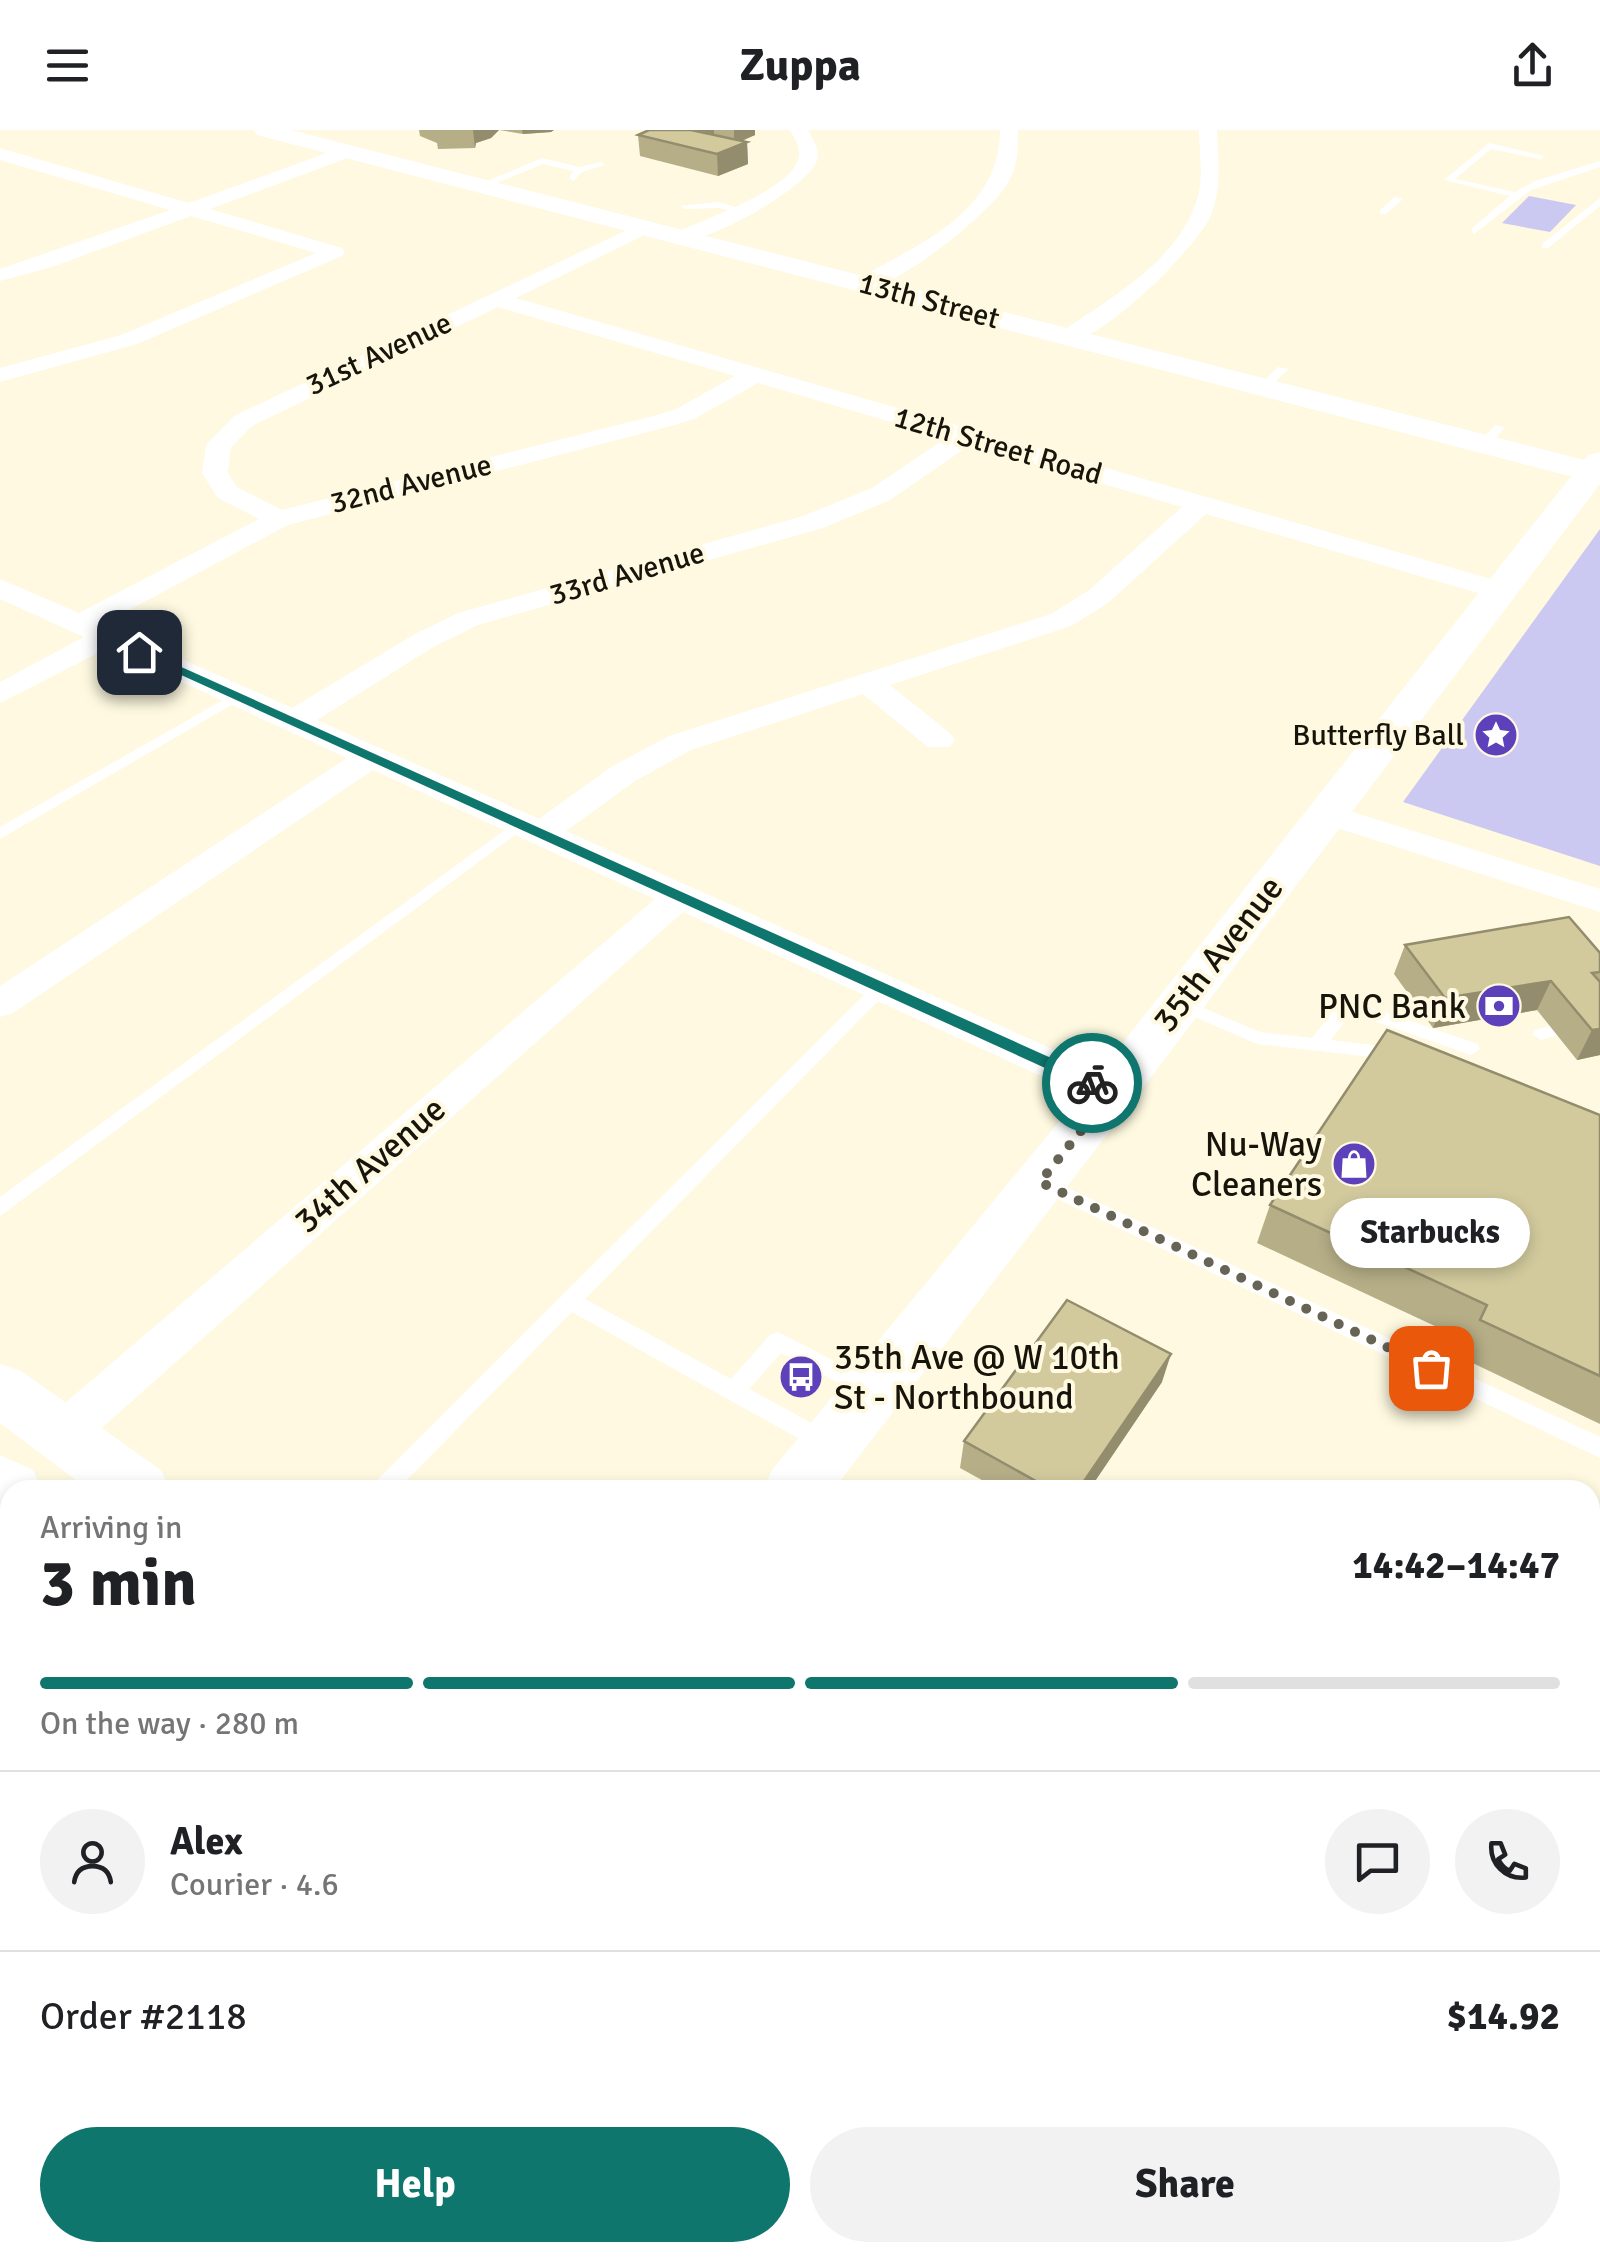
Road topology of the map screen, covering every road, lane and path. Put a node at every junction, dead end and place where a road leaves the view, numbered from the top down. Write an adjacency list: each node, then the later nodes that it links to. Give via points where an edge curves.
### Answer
1 (265, 130): 5 (street, 13th Street)
2 (799, 130): 16 (street, via 807,144 803,170 771,194)
3 (1009, 130): 24 (street, via 1007,163 979,209)
4 (1208, 130): 26 (street, via 1208,194 1197,224 1142,284)
5 (346, 152): 10 (street, 13th Street); 17 (street)
6 (0, 154): 17 (street)
7 (1540, 156): 12 (lane, via 1489,146 1448,180)
8 (601, 166): 10 (lane, via 576,174 542,161)
9 (1599, 167): 12 (lane, via 1536,181)
10 (481, 186): 19 (street, 13th Street)
11 (709, 192): 16 (lane)
12 (1517, 195): 20 (lane)
13 (1398, 199): 18 (lane)
14 (1600, 200): 22 (lane)
15 (686, 206): 16 (lane)
16 (729, 208): 21 (street)
17 (190, 210): 23 (street); 27 (street, via 336,252 110,346)
18 (1383, 212)
19 (646, 228): 21 (street, 13th Street); 25 (street, 31st Avenue)
20 (1474, 232)
21 (682, 237): 24 (street, 13th Street)
22 (1545, 246)
23 (0, 275)
24 (864, 284): 26 (street, 13th Street)
25 (495, 299): 28 (street, 12th Street Road); 32 (street, 31st Avenue, via 281,400 231,433 214,456 220,484)
26 (1068, 337): 30 (street, 13th Street, via 1273,378)
27 (0, 375)
28 (754, 375): 29 (street, 12th Street Road); 32 (street, 32nd Avenue, via 666,420)
29 (964, 437): 31 (street, 12th Street Road); 39 (street, 33rd Avenue, via 864,503 813,522 468,620)
30 (1596, 467): 34 (main road, 35th Avenue)
31 (1200, 505): 34 (street, 12th Street Road); 36 (street, via 1098,597 1061,620)
32 (278, 519): 35 (street, 32nd Avenue)
33 (0, 588): 35 (street)
34 (1502, 591): 42 (main road, 35th Avenue)
35 (94, 630): 37 (street, 32nd Avenue); 38 (street)
36 (869, 684): 40 (street); 43 (street, via 680,743)
37 (0, 694)
38 (237, 696): 39 (street); 44 (lane)
39 (293, 721): 41 (street)
40 (939, 740)
41 (371, 756): 43 (street); 48 (street)
42 (1327, 814): 46 (street); 49 (main road, 35th Avenue)
43 (531, 828): 45 (street); 57 (lane)
44 (0, 834)
45 (680, 896): 47 (street); 62 (street, 34th Avenue)
46 (1600, 901)
47 (882, 988): 55 (street); 58 (lane)
48 (0, 1004)
49 (1180, 1004): 52 (lane, via 1258,1038); 55 (main road, 35th Avenue)
50 (1600, 1018): 51 (lane)
51 (1541, 1034)
52 (1317, 1045): 53 (lane, via 1347,1004); 54 (lane)
53 (1470, 1048)
54 (1420, 1062)
55 (1112, 1092): 56 (main road, 35th Avenue)
56 (1040, 1182): 61 (main road, 35th Avenue); 63 (lane)
57 (0, 1208)
58 (570, 1301): 60 (lane); 66 (lane)
59 (0, 1388): 62 (main road)
60 (734, 1391): 61 (lane, via 778,1341); 64 (lane)
61 (872, 1392): 64 (main road, 35th Avenue)
62 (61, 1434): 65 (main road)
63 (1600, 1448)
64 (813, 1468)
65 (124, 1480)
66 (392, 1480)

